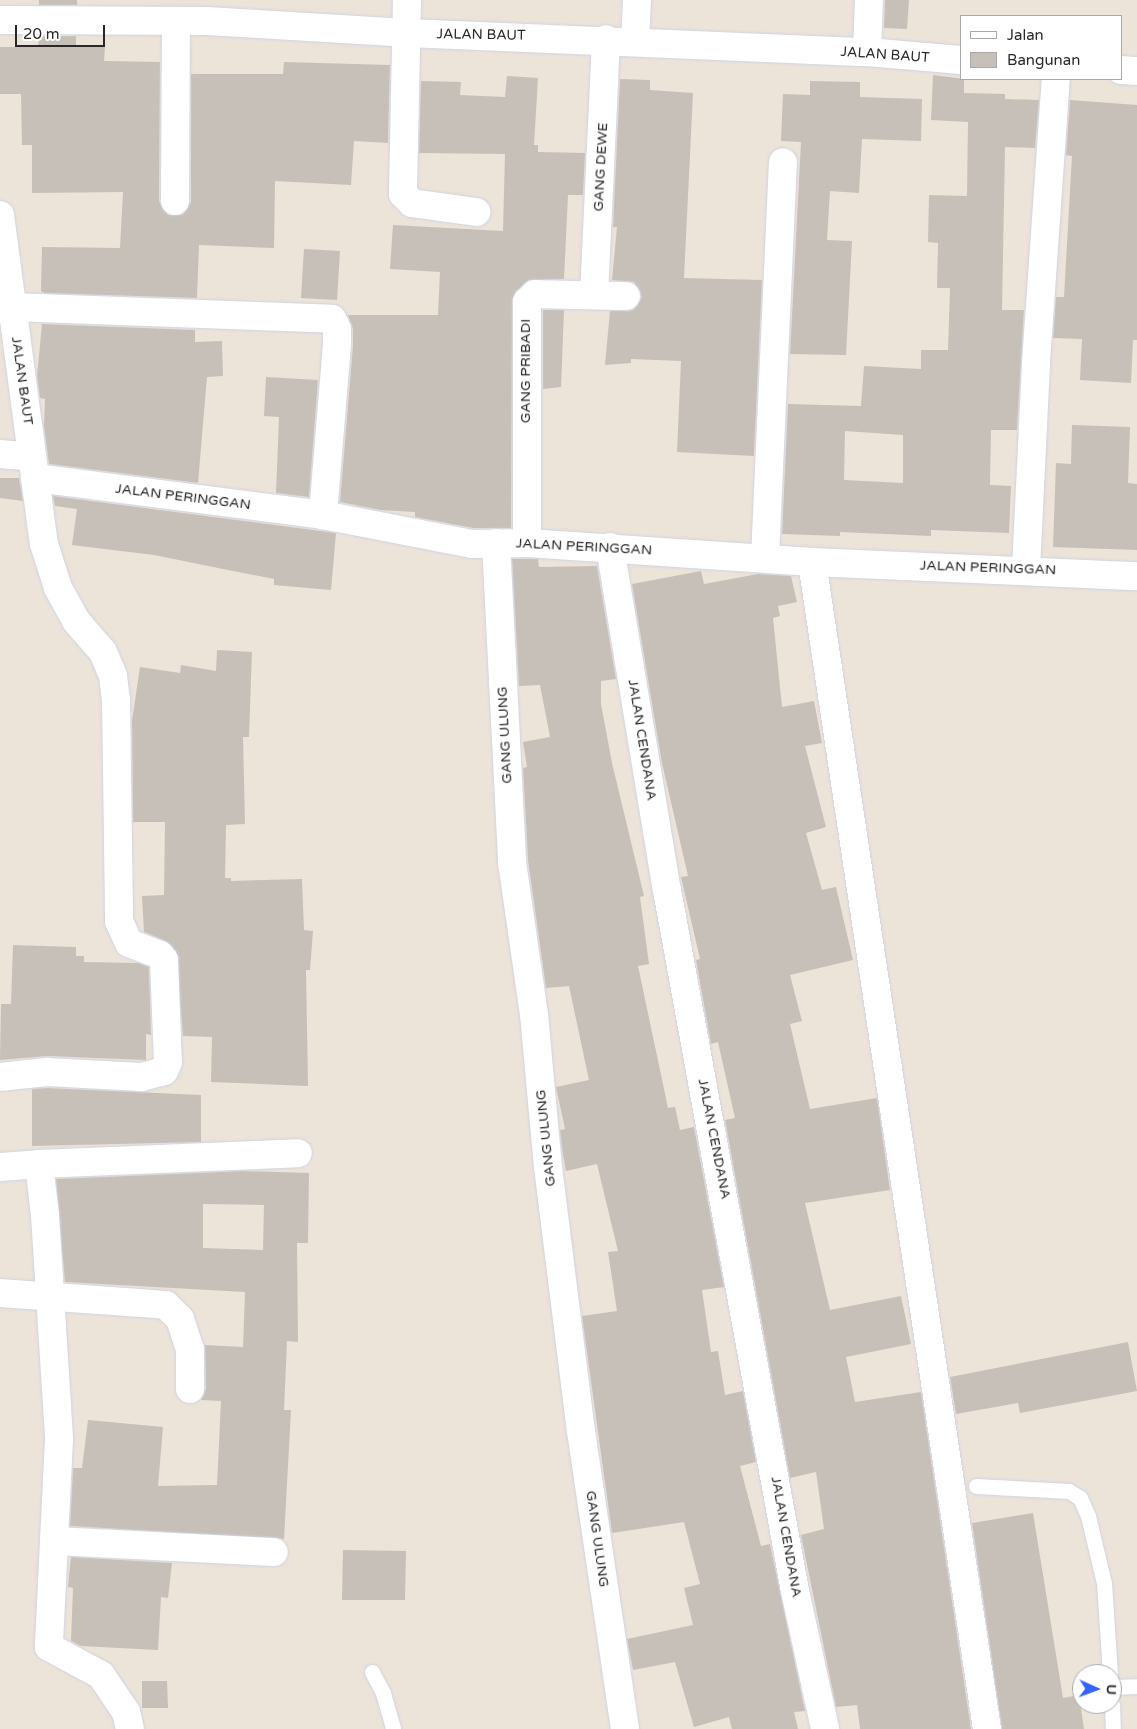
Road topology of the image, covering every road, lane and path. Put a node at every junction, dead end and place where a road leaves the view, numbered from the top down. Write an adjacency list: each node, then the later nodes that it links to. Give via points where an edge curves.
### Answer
1 (407, 0): 8 (street)
2 (637, 0): 10 (street)
3 (869, 0): 11 (street)
4 (36, 10): 6 (street, JALAN BAUT); 7 (street, JALAN BAUT)
5 (207, 11): 7 (street, JALAN BAUT); 8 (street, JALAN BAUT)
6 (0, 20)
7 (176, 22): 17 (street)
8 (407, 33): 9 (street, JALAN BAUT); 18 (street, via 403,194 412,202)
9 (606, 39): 10 (street, JALAN BAUT); 20 (street, GANG DEWE)
10 (635, 42): 11 (street, JALAN BAUT)
11 (867, 52): 12 (street, JALAN BAUT)
12 (960, 60)
13 (1122, 70): 14 (street)
14 (1137, 71)
15 (1056, 80): 31 (street)
16 (783, 162): 29 (street)
17 (175, 201)
18 (476, 212)
19 (0, 215): 22 (street, JALAN BAUT)
20 (594, 295): 21 (street, GANG PRIBADI); 26 (street, GANG PRIBADI, via 536,294 527,302)
21 (626, 296)
22 (11, 307): 24 (street, JALAN BAUT); 25 (street, via 332,319 337,329 337,344)
23 (0, 454): 24 (street, JALAN PERINGGAN)
24 (34, 467): 25 (street, JALAN PERINGGAN); 33 (street, JALAN BAUT, via 44,544 58,588 76,621 102,652 113,676 119,921 130,943 160,955 164,960 168,1062 164,1071 141,1077 47,1072)
25 (324, 515): 27 (street, JALAN PERINGGAN, via 472,544)
26 (527, 542): 27 (street, JALAN PERINGGAN); 28 (street, JALAN PERINGGAN)
27 (496, 544): 50 (street, GANG ULUNG, via 512,862 534,1014 548,1168 581,1430)
28 (610, 547): 29 (street, JALAN PERINGGAN); 51 (street, JALAN CENDANA, via 666,890 795,1591)
29 (765, 557): 30 (street, JALAN PERINGGAN)
30 (812, 562): 31 (street, JALAN PERINGGAN); 52 (street)
31 (1026, 569): 32 (street, JALAN PERINGGAN)
32 (1137, 576)
33 (0, 1077)
34 (298, 1153): 35 (street)
35 (39, 1164): 36 (street); 38 (street)
36 (0, 1167)
37 (0, 1293): 38 (street)
38 (50, 1295): 39 (street, via 166,1305 180,1319 190,1349); 41 (street, via 59,1439)
39 (190, 1388)
40 (976, 1486): 43 (lane, via 1068,1491 1080,1498 1088,1516 1104,1583)
41 (54, 1541): 42 (street); 48 (street, via 49,1646 102,1675 126,1712)
42 (274, 1552)
43 (1109, 1664)
44 (372, 1672): 49 (lane, via 383,1694)
45 (1137, 1686): 46 (lane)
46 (1122, 1687)
47 (1113, 1714): 53 (lane)
48 (130, 1729)
49 (393, 1729)
50 (625, 1729)
51 (825, 1729)
52 (987, 1729)
53 (1114, 1729)

